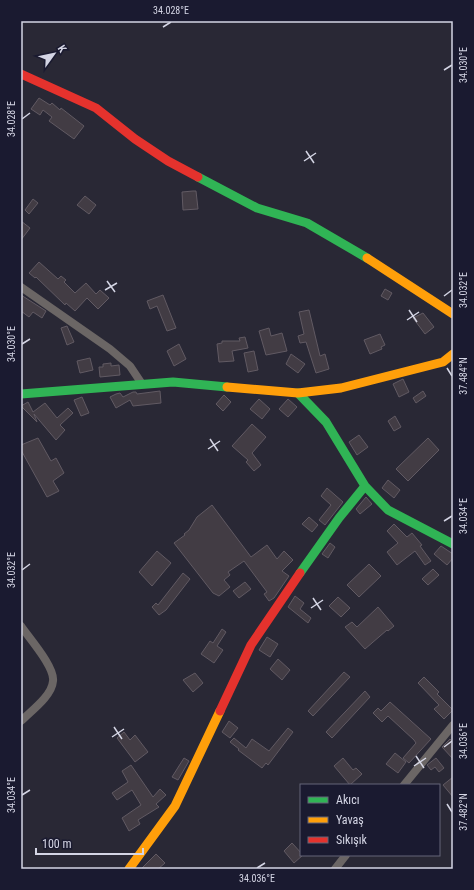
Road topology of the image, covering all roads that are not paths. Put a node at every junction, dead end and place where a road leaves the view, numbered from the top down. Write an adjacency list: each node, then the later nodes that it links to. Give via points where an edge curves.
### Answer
1 (21, 74): 3 (street, via 96,108 132,137 168,160 257,208 307,223 388,270)
2 (21, 287): 5 (street, via 110,349 130,366)
3 (453, 314)
4 (453, 354): 6 (street, via 443,362 341,388)
5 (142, 384): 6 (street, via 173,382); 7 (street)
6 (298, 393): 8 (street, via 326,422)
7 (21, 394)
8 (365, 486): 9 (street, via 388,510); 15 (street, via 276,607 252,645 175,806)
9 (453, 544)
10 (21, 626): 11 (street, via 52,671 54,682 46,696)
11 (21, 721)
12 (453, 725): 13 (street)
13 (405, 784)
14 (345, 856): 16 (street)
15 (128, 869)
16 (336, 869)

